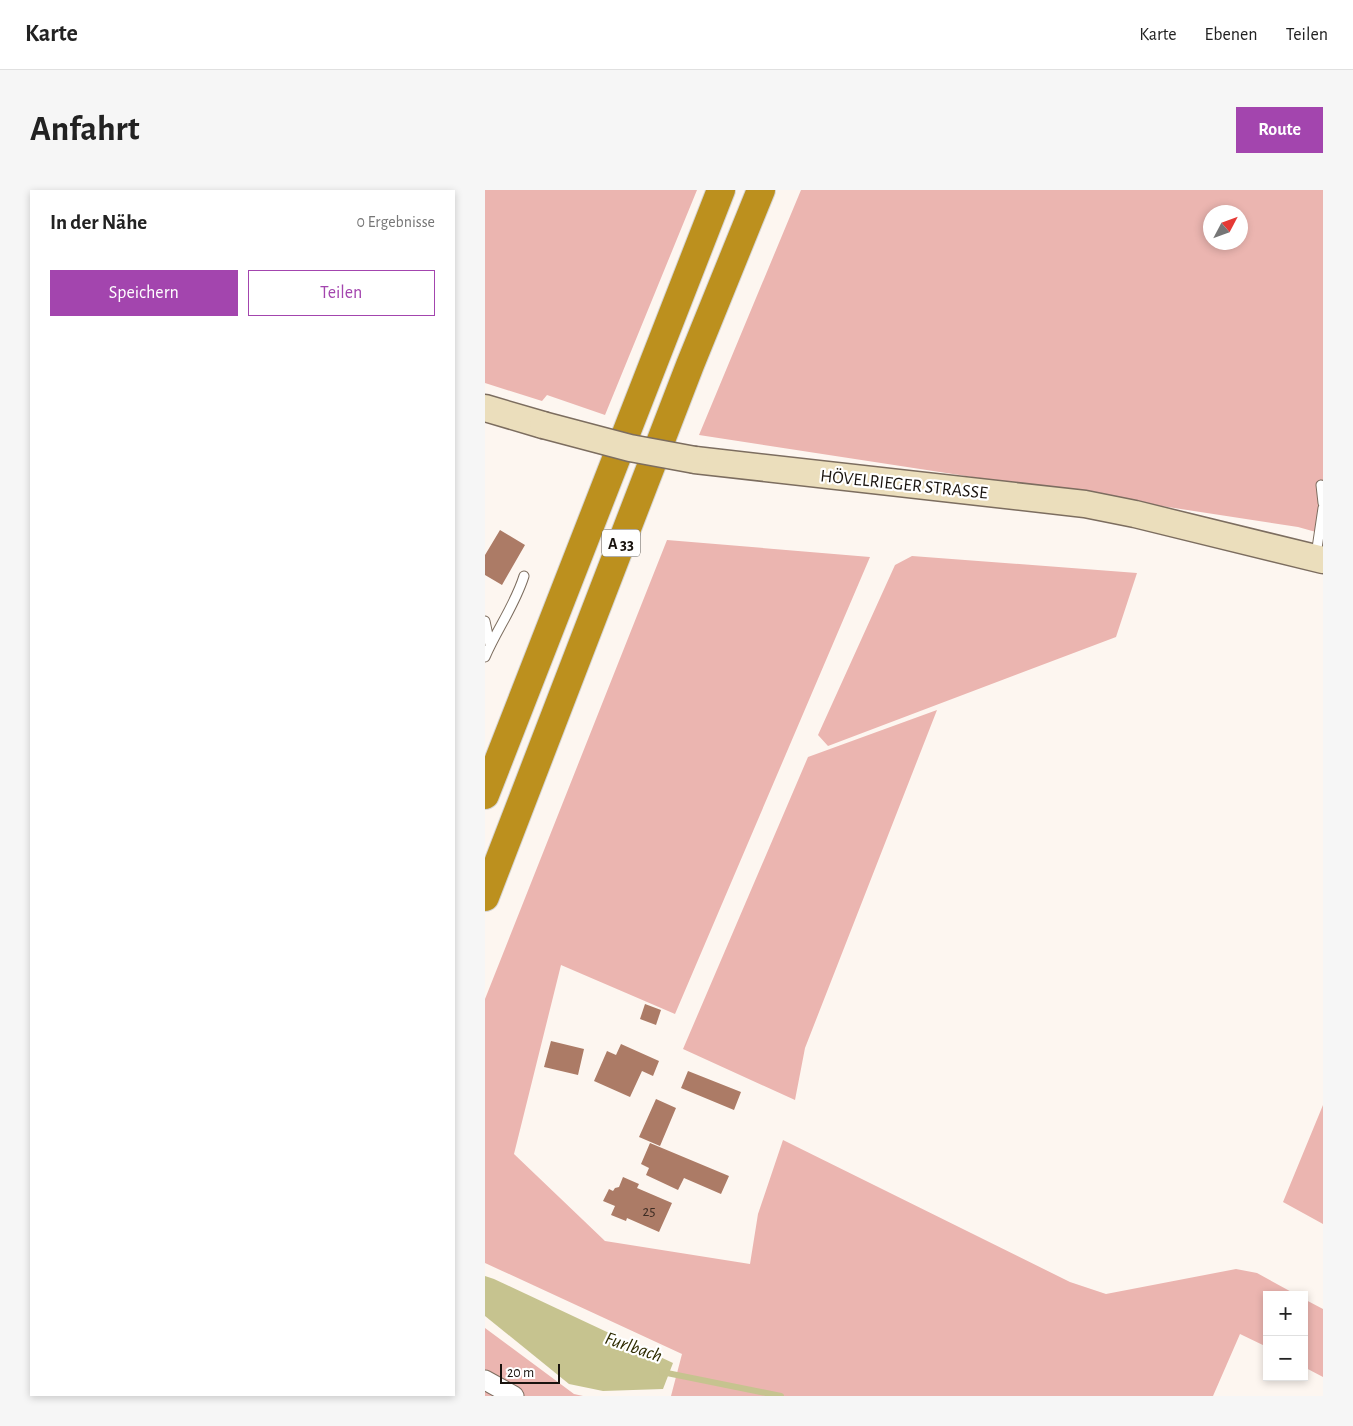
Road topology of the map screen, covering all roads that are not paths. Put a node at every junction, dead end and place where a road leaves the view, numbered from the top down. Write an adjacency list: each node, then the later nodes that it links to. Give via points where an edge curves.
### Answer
1 (721, 190): 12 (highway, A 33)
2 (761, 190): 13 (highway, A 33, via 686,374)
3 (485, 408): 7 (main road, HÖVELRIEGER STRASSE, bridge, via 630,448 695,460 1085,504)
4 (1321, 485): 5 (lane)
5 (1323, 503)
6 (1323, 508): 7 (lane)
7 (1319, 558)
8 (524, 576): 10 (lane, via 513,605)
9 (485, 621): 10 (lane)
10 (490, 646): 11 (lane)
11 (485, 657)
12 (485, 795)
13 (485, 897)
14 (485, 1380): 15 (street)
15 (513, 1396)

